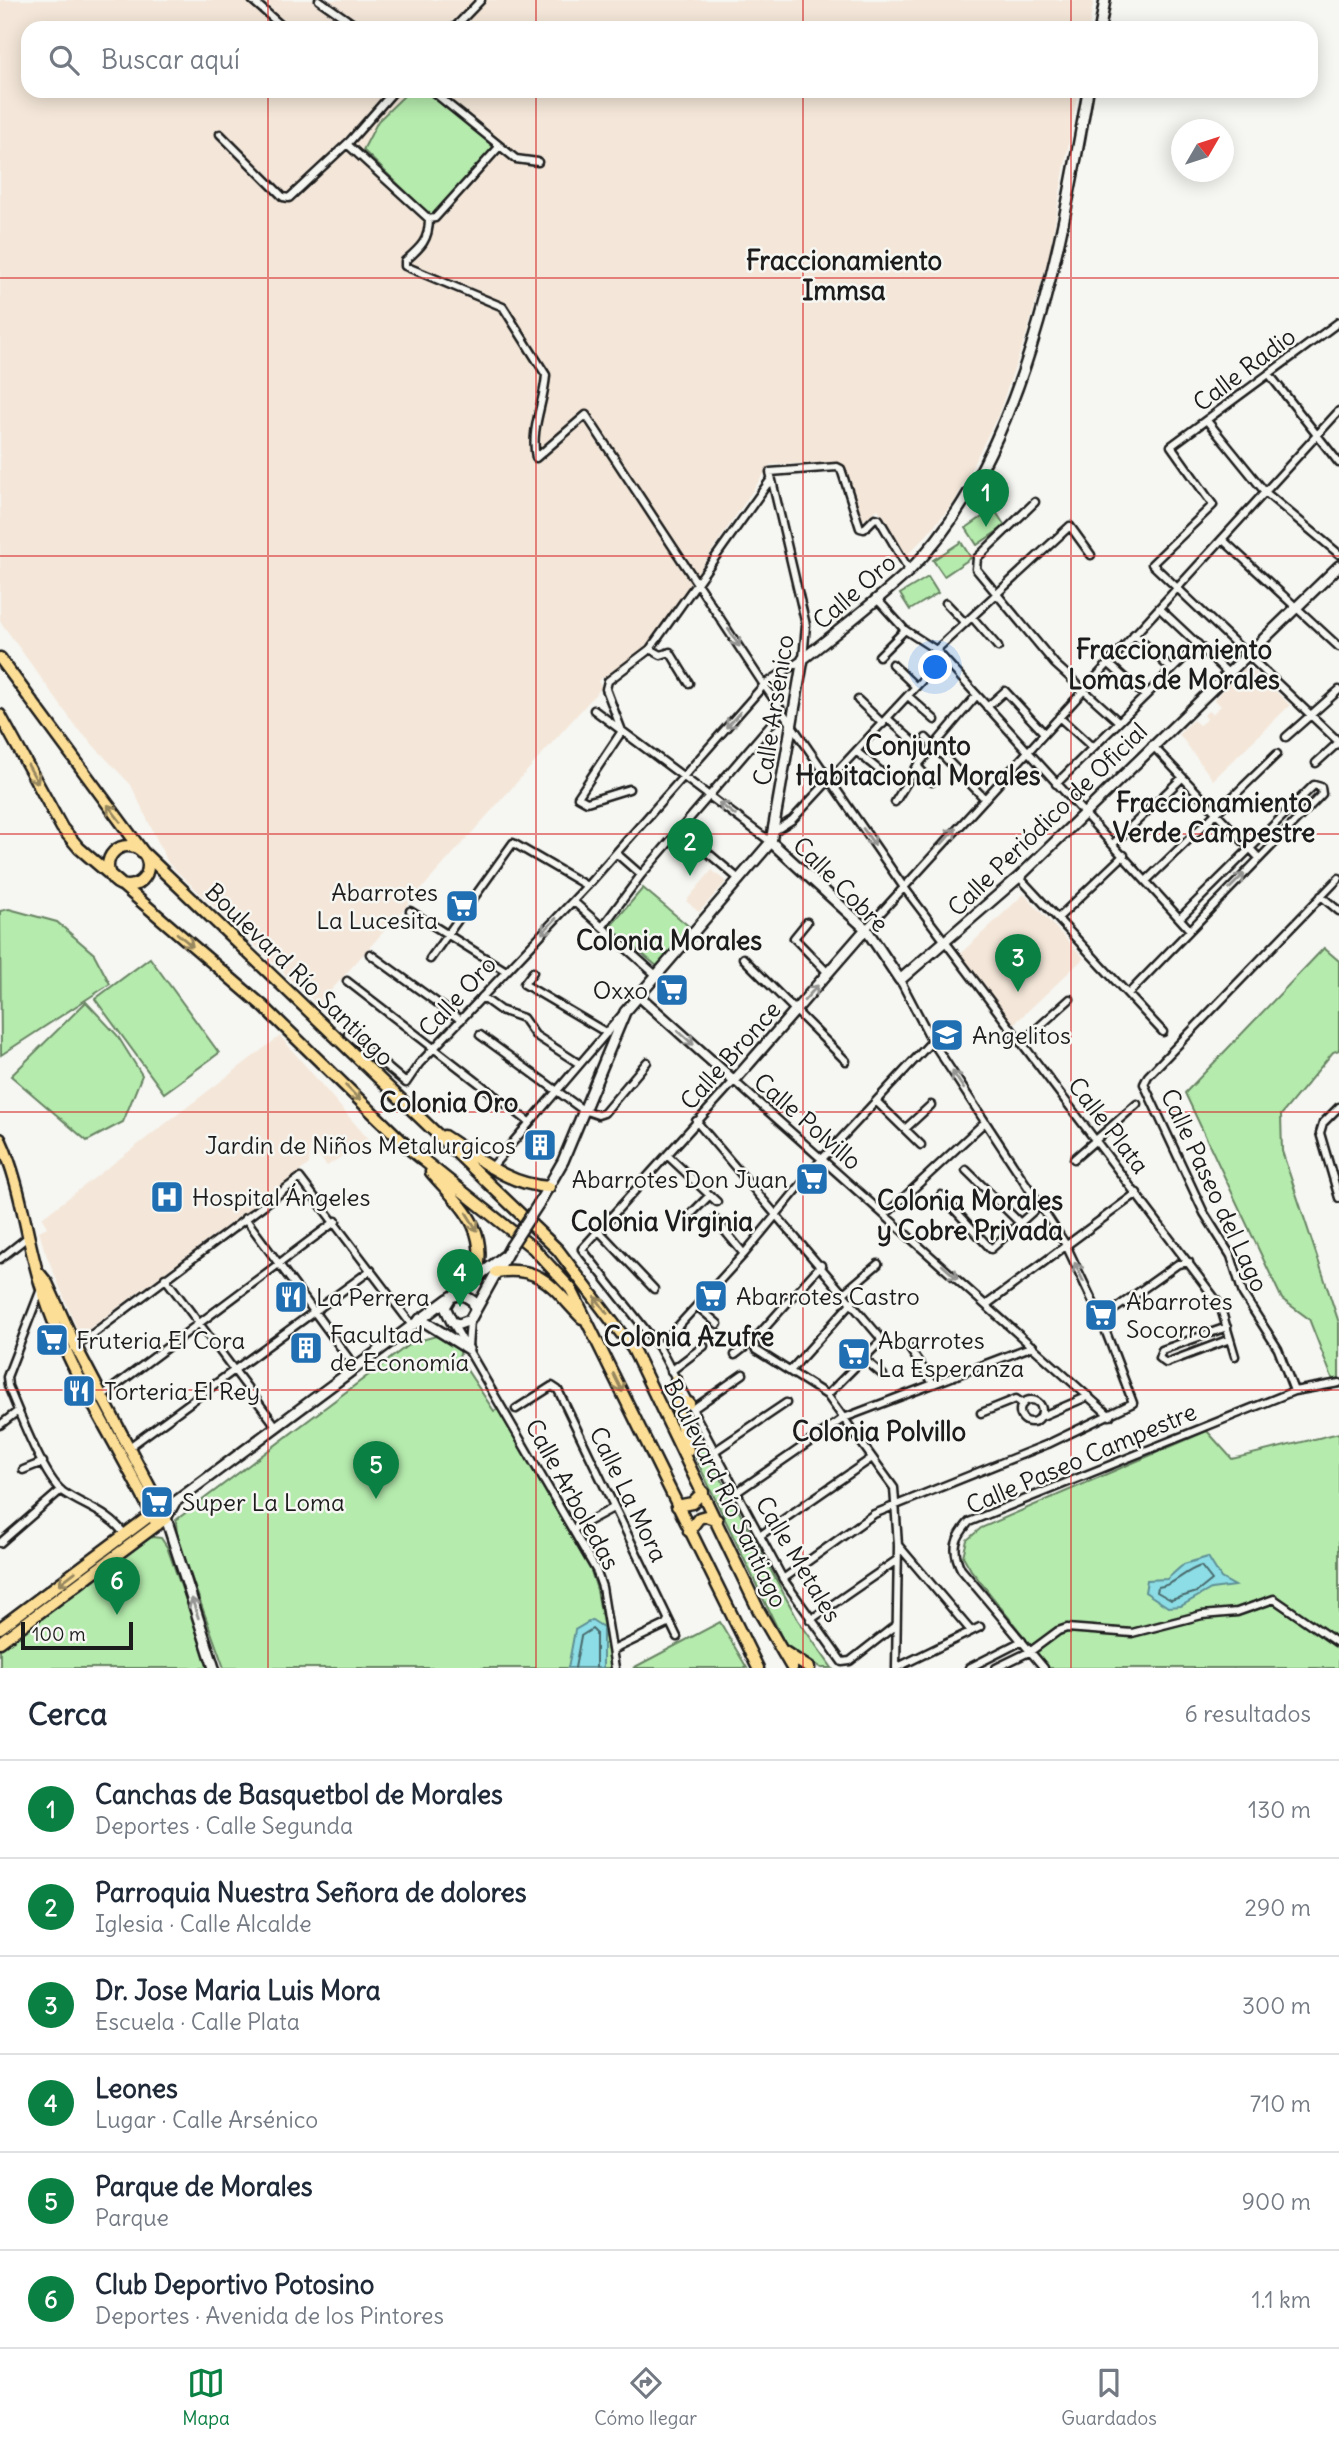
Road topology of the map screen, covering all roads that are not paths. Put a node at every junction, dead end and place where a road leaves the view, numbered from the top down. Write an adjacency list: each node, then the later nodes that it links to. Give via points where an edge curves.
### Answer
1 (252, 0): 5 (street)
2 (318, 0): 6 (street)
3 (481, 0): 7 (street)
4 (1105, 0): 8 (main road)
5 (276, 21)
6 (349, 21)
7 (461, 21)
8 (1101, 21)
9 (388, 98): 13 (street)
10 (440, 98): 14 (street)
11 (1087, 98): 30 (main road, Calle Oro, via 1066,220 1009,405 975,482)
12 (220, 134): 13 (street, via 289,198)
13 (346, 144): 16 (street)
14 (499, 147): 15 (street, via 516,159); 16 (street, via 435,218)
15 (538, 162)
16 (429, 219): 31 (street, Calle Plata, via 429,235 405,266 503,307 546,375 536,418 536,458 586,415)
17 (1339, 322): 18 (street, Calle Radio)
18 (1269, 374): 20 (street, Calle Radio); 21 (street)
19 (1339, 411): 21 (street, Calle Bronce)
20 (1208, 422): 24 (street); 32 (street, Calle Radio, via 1171,446 1213,505 1152,564)
21 (1317, 435): 22 (street); 24 (street, Calle Bronce)
22 (1339, 463)
23 (771, 476): 30 (street, via 841,469 860,528 879,519); 31 (street); 50 (street, Calle Arsénico, via 806,625)
24 (1265, 492): 26 (street, Calle Bronce); 27 (street)
25 (1035, 502): 33 (street, via 977,558 976,569)
26 (1222, 539): 32 (street, Calle Bronce); 36 (street)
27 (1339, 554)
28 (1091, 555): 33 (street, via 1070,526)
29 (1339, 566): 36 (main road, Calle Periódico de Oficial)
30 (909, 570): 34 (main road, Calle Oro)
31 (697, 581): 45 (street); 57 (street, Calle Plata, one-way to 57)
32 (1177, 588): 37 (street, Calle Bronce); 47 (street)
33 (997, 593): 38 (street); 59 (street, via 1055,664)
34 (876, 598): 40 (street); 50 (main road, Calle Oro)
35 (946, 603): 39 (street)
36 (1294, 606): 44 (street); 47 (main road, Calle Periódico de Oficial)
37 (1159, 608): 41 (street, Calle Bronce); 42 (street)
38 (972, 617): 39 (street); 43 (street)
39 (965, 622): 46 (street)
40 (905, 630): 46 (street); 48 (street)
41 (1134, 634): 51 (street, Calle Bronce); 53 (street)
42 (1198, 644): 53 (street); 54 (street)
43 (998, 646)
44 (1339, 647)
45 (650, 649): 56 (street, via 661,655 670,652); 75 (street, via 608,681 606,689)
46 (936, 650): 61 (street)
47 (1245, 654): 54 (main road, Calle Periódico de Oficial); 69 (street)
48 (879, 656)
49 (0, 658): 105 (main road, Boulevard Río Santiago, one-way to 49)
50 (803, 659): 57 (street, Calle Oro); 74 (main road, Calle Arsénico)
51 (1108, 663): 59 (street, Calle Bronce); 63 (street)
52 (892, 664): 58 (street)
53 (1172, 670): 63 (street)
54 (1227, 672): 81 (main road, Calle Periódico de Oficial)
55 (925, 677): 58 (street, Calle Arsénico)
56 (689, 683)
57 (764, 685): 67 (street, Calle Plata); 90 (street, Calle Oro, one-way to 90)
58 (916, 687): 62 (street, Calle Arsénico)
59 (1084, 690): 70 (street, Calle Bronce); 73 (street)
60 (1339, 690): 69 (street)
61 (976, 695): 65 (street); 82 (street)
62 (908, 696): 71 (street); 72 (street, Calle Arsénico)
63 (1145, 696): 73 (street)
64 (858, 700): 72 (street)
65 (987, 706): 76 (street, via 1005,691); 85 (street)
66 (594, 710): 75 (street, Calle Cobre)
67 (782, 710): 74 (street, Calle Plata); 96 (street)
68 (0, 715): 114 (main road, Boulevard Río Santiago, one-way to 114, via 62,828)
69 (1310, 715): 77 (street); 79 (street)
70 (1059, 717): 76 (street, Calle Bronce); 83 (street)
71 (935, 720)
72 (885, 721): 80 (street); 84 (street, Calle Arsénico)
73 (1118, 721): 83 (street)
74 (792, 724): 92 (street, Calle Plata); 102 (main road, Calle Arsénico)
75 (622, 731): 90 (street, Calle Cobre); 95 (street, via 578,797 587,802)
76 (1044, 733): 85 (street, Calle Bronce)
77 (1286, 737)
78 (926, 738): 82 (street)
79 (1339, 742): 87 (street)
80 (916, 744)
81 (1152, 745): 91 (street); 99 (main road, Calle Periódico de Oficial)
82 (933, 746): 88 (street); 97 (street)
83 (1091, 746): 94 (street)
84 (857, 752): 89 (street); 92 (street, Calle Arsénico)
85 (1027, 752): 94 (street); 97 (street, Calle Bronce)
86 (1276, 754): 100 (street)
87 (1316, 763)
88 (917, 766): 93 (street); 98 (street)
89 (879, 770)
90 (684, 775): 96 (street, Calle Cobre); 106 (street, Calle Oro)
91 (1182, 778): 100 (street); 103 (street)
92 (830, 781): 102 (street, Calle Arsénico); 116 (street, Calle Plata, one-way to 116)
93 (932, 782)
94 (1056, 783): 99 (street)
95 (629, 789)
96 (709, 795): 101 (street); 102 (street, Calle Cobre, one-way to 96)
97 (985, 799): 116 (street, Calle Bronce, one-way to 97)
98 (895, 802)
99 (1083, 812): 103 (street); 110 (main road, Calle Periódico de Oficial)
100 (1216, 813): 104 (street); 113 (street)
101 (681, 830): 109 (street); 112 (street)
102 (772, 837): 112 (main road, Calle Arsénico); 125 (main road, Calle Cobre)
103 (1114, 843): 107 (street)
104 (1249, 848): 108 (street); 108 (street, via 1314,785 1321,787 1322,794); 122 (street)
105 (143, 852): 114 (main road, via 149,865 145,877 131,887); 114 (main road, via 126,846 114,852 109,862); 165 (main road, Boulevard Río Santiago)
106 (617, 853): 109 (street); 115 (street, Calle Oro)
107 (1124, 855): 113 (street); 121 (street)
108 (1259, 858): 126 (street, one-way to 108)
109 (641, 875): 124 (street)
110 (1019, 877): 121 (street); 128 (main road, Calle Periódico de Oficial)
111 (1339, 878): 117 (street, Calle Paseo del Lago)
112 (740, 880): 135 (main road, Calle Arsénico)
113 (1146, 880): 122 (street)
114 (114, 882): 170 (main road, Boulevard Río Santiago, one-way to 170, via 273,1015)
115 (587, 886): 118 (street, Calle Oro); 127 (street, via 513,843)
116 (903, 886): 125 (street, Calle Bronce); 128 (street, Calle Plata)
117 (1321, 896): 120 (street); 243 (street, Calle Paseo del Lago, via 1144,1084 1204,1213 1231,1256 1250,1307 1278,1349)
118 (573, 901): 124 (street); 132 (street, Calle Oro, one-way to 132)
119 (410, 911): 127 (street)
120 (1339, 911)
121 (1058, 918): 138 (street)
122 (1180, 918): 126 (street)
123 (807, 922): 134 (street, via 794,938)
124 (603, 926): 135 (street)
125 (866, 929): 134 (main road, Calle Bronce); 137 (main road, Calle Cobre)
126 (1189, 929): 138 (street)
127 (446, 935): 131 (street); 132 (street)
128 (945, 943): 137 (main road, Calle Periódico de Oficial); 150 (street, Calle Plata)
129 (370, 954): 144 (street)
130 (743, 958): 142 (street)
131 (430, 959)
132 (506, 971): 140 (street, Calle Oro)
133 (533, 972): 146 (street, via 524,984)
134 (828, 973): 142 (main road, Calle Bronce, one-way to 134)
135 (656, 975): 139 (main road, Calle Arsénico)
136 (346, 981): 151 (street)
137 (900, 981): 149 (street, Calle Cobre)
138 (1129, 993): 145 (street)
139 (638, 995): 143 (main road, Calle Arsénico); 155 (main road, Calle Polvillo, one-way to 155)
140 (482, 997): 144 (street, Calle Oro); 154 (street, via 523,1018 535,1035)
141 (1070, 999): 150 (street)
142 (795, 1010): 152 (street); 155 (main road, Calle Bronce)
143 (625, 1012): 146 (street, Calle Arsénico); 161 (main road, Calle Arsénico)
144 (461, 1020): 151 (street, Calle Oro)
145 (1163, 1032)
146 (607, 1033): 154 (street, Calle Arsénico)
147 (348, 1034): 151 (street, Calle Oro, via 406,1083)
148 (480, 1035): 156 (street)
149 (932, 1041): 157 (street); 164 (street, Calle Cobre, one-way to 149)
150 (1021, 1043): 168 (street, Calle Plata)
151 (434, 1048): 163 (street)
152 (846, 1060)
153 (647, 1062): 161 (street, via 604,1112 598,1115)
154 (578, 1063): 156 (street, Calle Arsénico)
155 (734, 1081): 162 (street, Calle Bronce); 172 (street, Calle Polvillo)
156 (557, 1091): 161 (street); 163 (street, Calle Arsénico)
157 (876, 1101): 166 (street); 172 (street)
158 (1137, 1104): 168 (street)
159 (931, 1105): 166 (street)
160 (1339, 1107): 180 (street, via 1320,1133)
161 (583, 1110): 176 (main road, Calle Arsénico)
162 (696, 1121): 171 (street, Calle Bronce); 184 (street)
163 (529, 1122): 174 (street, Calle Arsénico)
164 (985, 1122): 182 (street, Calle Cobre); 185 (street)
165 (428, 1126): 174 (main road); 265 (main road, Boulevard Río Santiago, one-way to 165, via 634,1349 593,1294 558,1250)
166 (905, 1129): 169 (street)
167 (0, 1139): 191 (main road)
168 (1097, 1139): 173 (street); 177 (street, Calle Plata)
169 (921, 1145)
170 (412, 1151): 204 (main road, one-way to 204, via 477,1229 481,1257); 221 (main road, Boulevard Río Santiago, via 553,1268 571,1289)
171 (667, 1155): 178 (street); 190 (street, Calle Bronce)
172 (822, 1159): 184 (street); 185 (street, Calle Polvillo)
173 (1074, 1159)
174 (490, 1169): 176 (main road, via 518,1182)
175 (966, 1170): 189 (street)
176 (549, 1187): 195 (main road, Calle Arsénico, bridge)
177 (1137, 1193): 192 (street); 193 (street, Calle Plata)
178 (710, 1195): 181 (street); 183 (street)
179 (941, 1195): 189 (street, via 991,1249)
180 (1339, 1198)
181 (718, 1202)
182 (1039, 1206): 189 (street); 192 (street, Calle Cobre)
183 (692, 1213)
184 (778, 1214): 194 (street); 201 (street)
185 (885, 1215): 211 (street, Calle Polvillo, one-way to 211)
186 (245, 1218): 188 (street, via 300,1178); 198 (street); 205 (street)
187 (715, 1219): 194 (street)
188 (336, 1222): 198 (street); 202 (street)
189 (1019, 1222)
190 (598, 1230): 207 (street); 228 (street, Calle Bronce, via 582,1247)
191 (29, 1236): 196 (street); 206 (main road)
192 (1066, 1245): 211 (street); 215 (street, Calle Cobre, one-way to 192)
193 (1179, 1249): 197 (street, Calle Plata); 200 (street)
194 (744, 1254): 212 (street)
195 (505, 1256): 203 (main road, Calle Arsénico); 204 (main road, Calle Arsénico)
196 (0, 1259)
197 (1189, 1262): 200 (street); 222 (street, Calle Plata, via 1220,1305)
198 (279, 1263): 214 (street); 219 (street)
199 (878, 1264): 208 (street)
200 (1178, 1264): 215 (street)
201 (821, 1265): 208 (street); 224 (street)
202 (371, 1270): 214 (street); 218 (street)
203 (496, 1272): 213 (main road, Calle Arsénico); 221 (main road, via 540,1276)
204 (477, 1276): 209 (main road, Calle Arsénico)
205 (165, 1278): 219 (street); 230 (street)
206 (44, 1285): 230 (main road); 242 (street, via 6,1377)
207 (654, 1289)
208 (845, 1292): 210 (street)
209 (451, 1297): 213 (main road, via 467,1295); 216 (main road, via 445,1307); 218 (main road, Calle Arsénico)
210 (853, 1301): 233 (street, via 881,1341); 236 (street)
211 (986, 1305): 227 (street, Calle Polvillo)
212 (697, 1306): 220 (street); 228 (street)
213 (475, 1310): 217 (main road)
214 (314, 1311): 234 (street); 235 (street)
215 (1101, 1319): 255 (street, Calle Cobre, via 1133,1403)
216 (450, 1320): 217 (main road, via 459,1324); 218 (main road); 229 (street, Calle Arboledas)
217 (470, 1320): 229 (street)
218 (416, 1321): 229 (main road); 234 (main road, Calle Arsénico)
219 (200, 1324): 235 (street); 246 (street)
220 (718, 1324)
221 (590, 1325): 271 (main road, Boulevard Río Santiago, one-way to 271)
222 (1227, 1327): 223 (street, Calle Plata); 223 (street, via 1162,1350 1159,1358 1166,1363)
223 (1230, 1339): 232 (street, Calle Plata)
224 (753, 1341): 231 (street); 236 (street, via 756,1350)
225 (907, 1345): 240 (street)
226 (704, 1346): 239 (street)
227 (1033, 1346): 240 (street, Calle Metales); 247 (street, Calle Polvillo)
228 (659, 1347): 239 (street)
229 (468, 1349): 277 (street, Calle Arboledas)
230 (71, 1351): 246 (main road); 274 (main road)
231 (735, 1355)
232 (1235, 1356)
233 (864, 1359): 238 (street); 245 (street)
234 (355, 1367): 259 (main road, Calle Arsénico)
235 (234, 1370): 259 (street); 260 (street)
236 (790, 1371): 245 (street)
237 (743, 1374): 250 (street)
238 (883, 1375)
239 (673, 1376): 250 (street); 251 (main road)
240 (933, 1383): 257 (street, Calle Metales)
241 (1339, 1383): 243 (street, Calle Paseo Campestre)
242 (8, 1386): 244 (street); 253 (street)
243 (1294, 1391): 293 (street, Calle Paseo Campestre, via 969,1522 954,1543 955,1557)
244 (0, 1393)
245 (827, 1395): 257 (street)
246 (102, 1396): 260 (main road)
247 (1089, 1396): 255 (street, Calle Polvillo); 256 (street)
248 (786, 1403): 261 (street)
249 (1023, 1404): 254 (street, via 1016,1399); 256 (street, via 1038,1403); 256 (street, via 1020,1413 1024,1419 1031,1422)
250 (691, 1406): 251 (main road, via 685,1402); 261 (street)
251 (677, 1408): 265 (main road)
252 (516, 1409): 273 (street, Calle La Mora, via 552,1386 558,1390)
253 (18, 1411): 258 (street); 263 (street)
254 (981, 1413)
255 (1110, 1416): 270 (street)
256 (1040, 1417)
257 (844, 1418): 262 (street); 268 (street, Calle Metales)
258 (0, 1426)
259 (276, 1426): 269 (main road, Calle Arsénico)
260 (128, 1448): 272 (main road)
261 (715, 1451): 268 (street)
262 (872, 1458): 270 (street, via 894,1488); 280 (street)
263 (43, 1462): 264 (street); 266 (street)
264 (23, 1469)
265 (693, 1471): 267 (main road, Boulevard Río Santiago)
266 (61, 1490): 279 (street, via 110,1518); 281 (street)
267 (703, 1492): 271 (main road, via 692,1503); 275 (main road, Boulevard Río Santiago)
268 (737, 1492): 280 (street, Calle Metales)
269 (176, 1502): 272 (main road); 276 (main road)
270 (897, 1504): 282 (street); 284 (street, via 874,1514)
271 (677, 1506): 278 (main road, Boulevard Río Santiago)
272 (161, 1507): 274 (main road); 276 (main road)
273 (613, 1508): 277 (street); 285 (street, Calle La Mora)
274 (152, 1515): 276 (main road); 279 (main road)
275 (717, 1520): 278 (main road, via 699,1518); 296 (main road, Boulevard Río Santiago)
276 (161, 1522): 290 (main road); 301 (main road, one-way to 276)
277 (574, 1529): 297 (street, Calle Arboledas, via 603,1587)
278 (689, 1531): 299 (main road, Boulevard Río Santiago)
279 (125, 1535): 287 (main road, one-way to 287)
280 (761, 1535): 284 (street, Calle Metales)
281 (0, 1543)
282 (898, 1545): 283 (street); 291 (street)
283 (897, 1560): 286 (street); 288 (street)
284 (783, 1579): 286 (street, Calle Metales)
285 (668, 1620): 292 (street, Calle La Mora); 297 (street)
286 (810, 1620): 288 (street, Calle Metales, via 842,1662)
287 (2, 1624): 290 (street)
288 (896, 1625): 305 (street)
289 (980, 1627): 291 (street)
290 (16, 1630): 294 (main road)
291 (971, 1631): 305 (street)
292 (677, 1637)
293 (1022, 1641): 298 (street, Calle Paseo Campestre); 300 (street)
294 (0, 1642)
295 (1339, 1644): 298 (street, via 1274,1599 1237,1612 1202,1615 1132,1633 1067,1628)
296 (780, 1649): 303 (main road, Boulevard Río Santiago); 304 (main road)
297 (613, 1650): 302 (street, Calle Arboledas)
298 (1031, 1651): 306 (street); 307 (street, Calle Paseo Campestre)
299 (757, 1667)
300 (972, 1667)
301 (214, 1668)
302 (615, 1668)
303 (792, 1668)
304 (809, 1668)
305 (896, 1668)
306 (996, 1668)
307 (1044, 1668)

